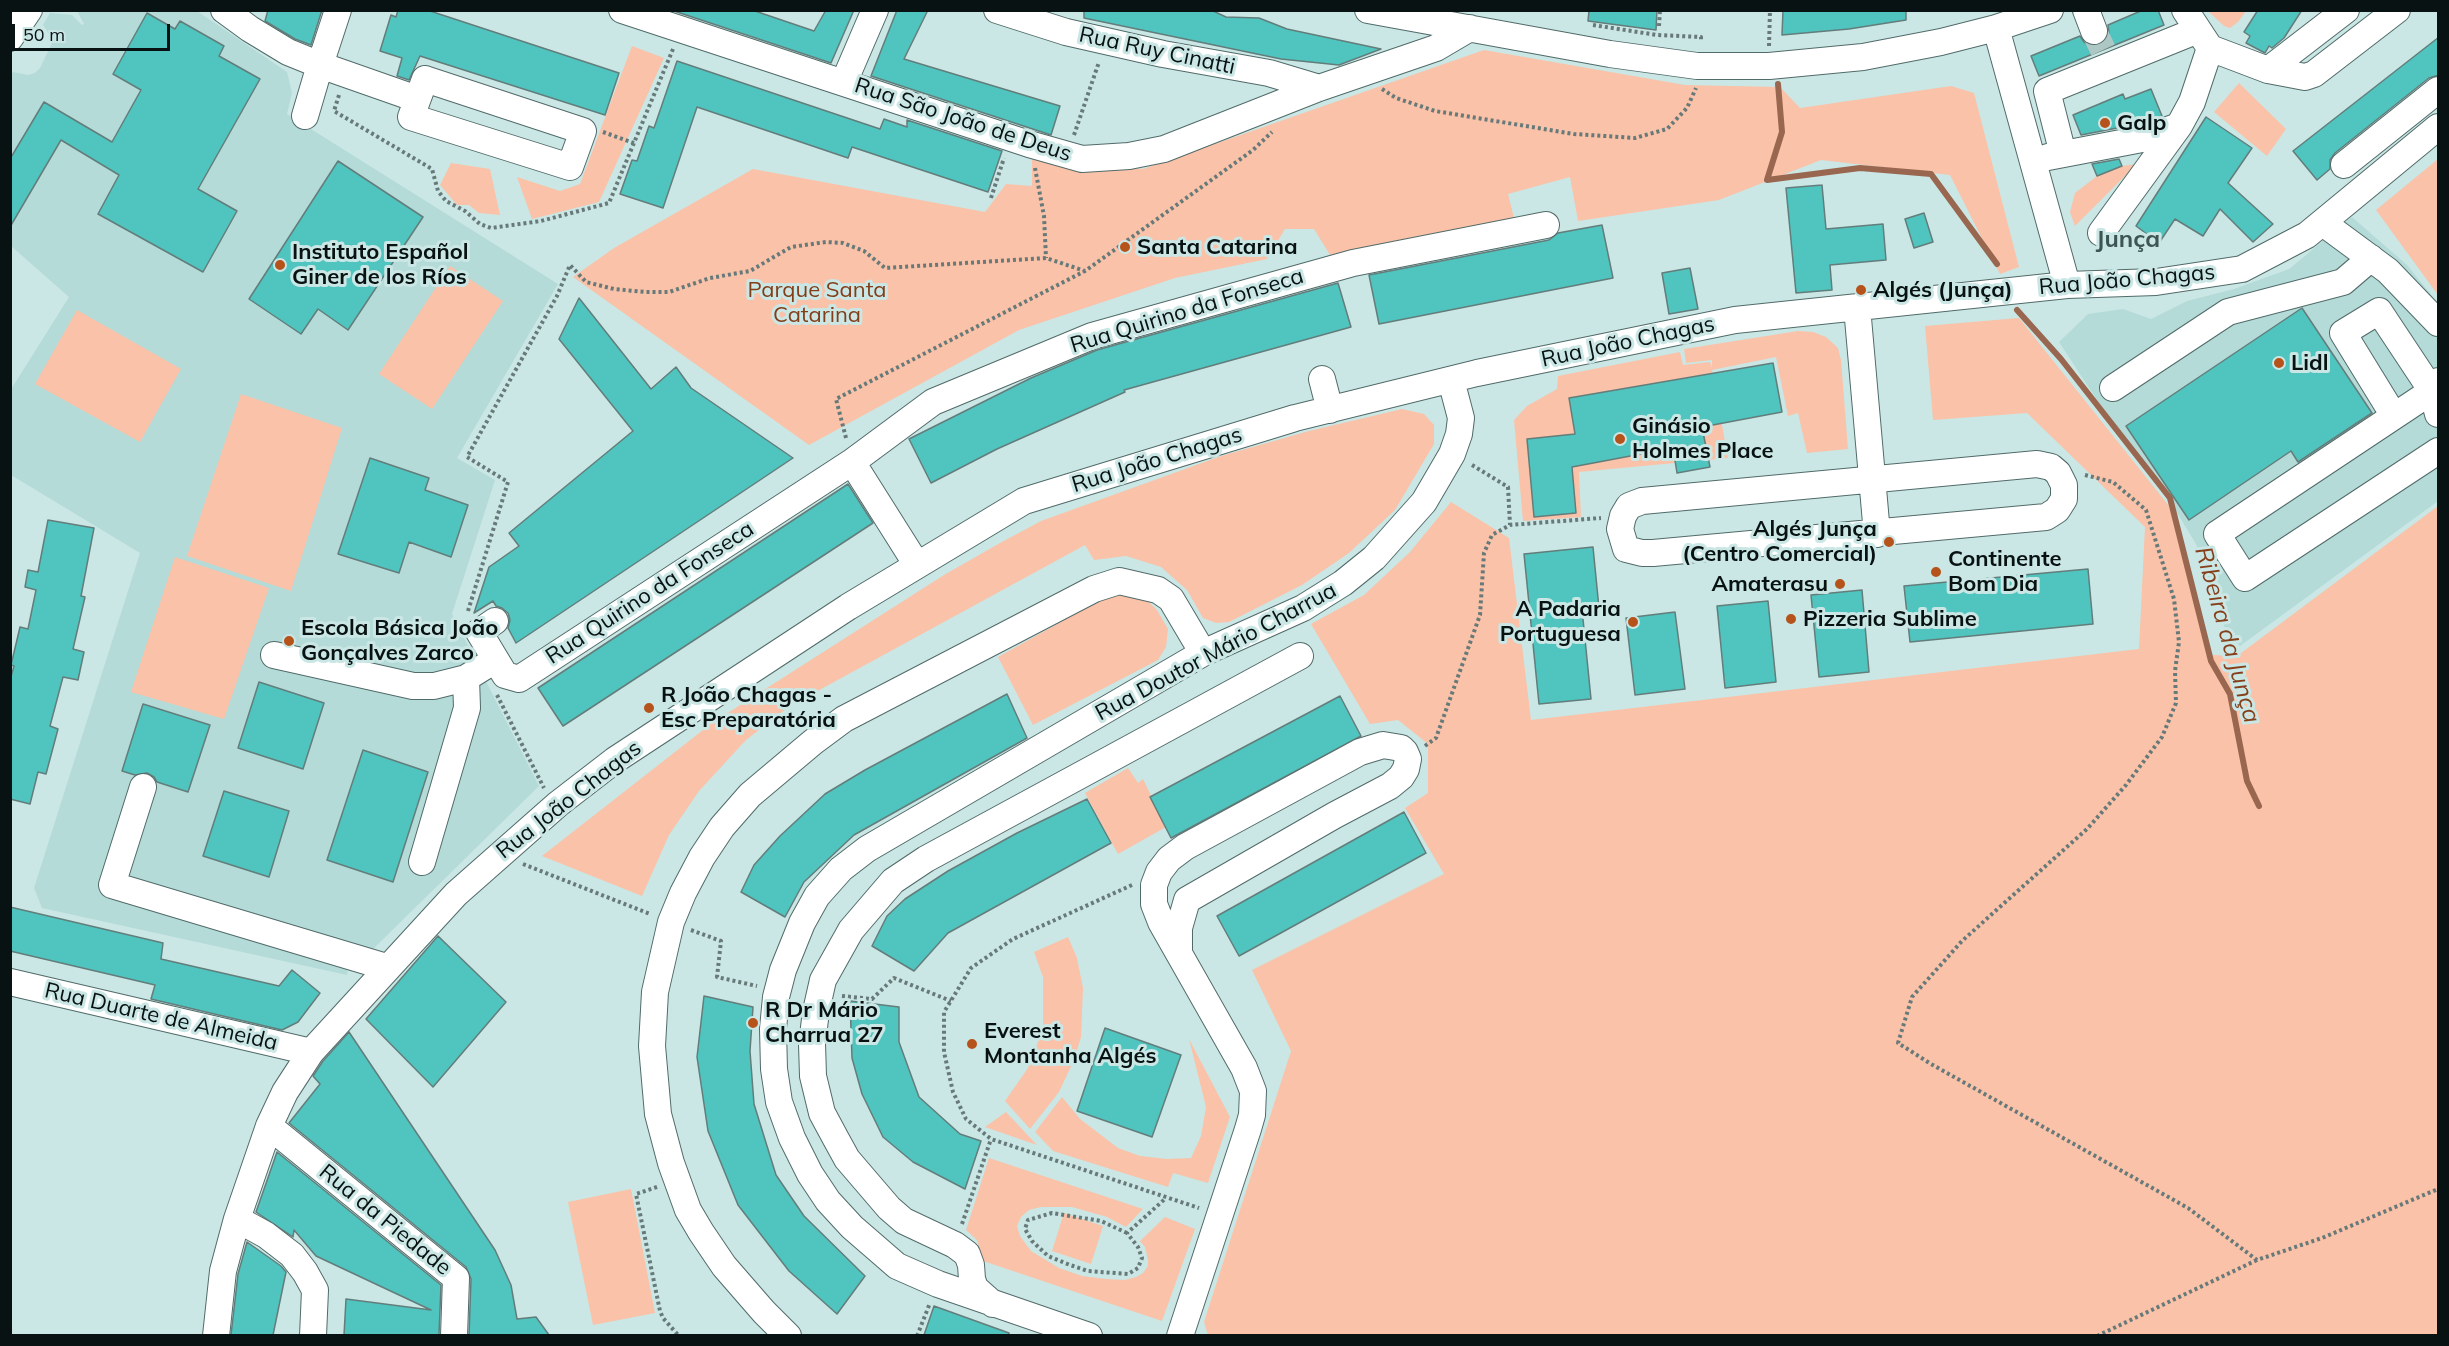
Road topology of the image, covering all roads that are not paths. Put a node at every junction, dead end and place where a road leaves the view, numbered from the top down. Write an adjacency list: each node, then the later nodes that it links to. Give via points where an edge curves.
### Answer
1 (29, 10): 14 (street)
2 (224, 10): 16 (street, via 288,52)
3 (338, 10): 16 (street)
4 (622, 10): 18 (street, Rua São João de Deus)
5 (875, 10): 18 (street)
6 (997, 10): 19 (street, Rua Ruy Cinatti, via 1066,32)
7 (1368, 10): 11 (street)
8 (2050, 10): 12 (street)
9 (2346, 10): 17 (street)
10 (2397, 10): 17 (street, via 2314,74 2297,77)
11 (1470, 28): 12 (street, via 1697,66 1768,66 1863,57); 19 (street, Rua São João de Deus, via 1436,48)
12 (1996, 28): 26 (street)
13 (2198, 30): 15 (street); 17 (street); 23 (street, via 2192,102)
14 (10, 38)
15 (2098, 39): 25 (street, via 2047,92)
16 (320, 65): 21 (street); 22 (street)
17 (2268, 70)
18 (844, 82): 19 (street, Rua São João de Deus, via 1082,159 1129,156 1164,148)
19 (1319, 88)
20 (2439, 90): 27 (street)
21 (417, 99): 21 (street, via 411,117 570,167 583,131 424,79)
22 (305, 116)
23 (2179, 126): 25 (street, via 2142,139); 30 (street)
24 (2439, 127): 28 (street, Rua João Chagas)
25 (2063, 154): 26 (street)
26 (2033, 160): 32 (street)
27 (2344, 165)
28 (2323, 223): 31 (street); 32 (street, Rua João Chagas, via 2242,269 2156,282)
29 (1546, 225): 42 (street, Rua Quirino da Fonseca, via 1353,263 1092,336 933,402)
30 (2101, 233)
31 (2371, 258): 34 (street); 37 (street, via 2343,282 2228,312)
32 (2067, 285): 33 (street, Rua João Chagas)
33 (1857, 307): 36 (street, Rua João Chagas, via 1735,320); 43 (street)
34 (2439, 323)
35 (1322, 379): 39 (street)
36 (1451, 380): 39 (street, Rua João Chagas); 47 (street, Rua Doutor Mário Charrua, via 1461,418 1459,434 1424,502 1404,526 1343,583 1303,608)
37 (2113, 388)
38 (2436, 395): 40 (street); 40 (street, via 2379,311 2343,333)
39 (1330, 410): 45 (street, Rua João Chagas, via 1024,501)
40 (2394, 416): 41 (street, via 2217,534 2245,578)
41 (2439, 451)
42 (852, 462): 45 (street); 50 (street, Rua Quirino da Fonseca, via 519,679)
43 (1872, 479): 44 (street); 44 (street, via 2037,464 2051,467 2064,485 2064,499 2046,517); 44 (street, via 1642,501 1629,506 1620,529 1626,549 1642,554)
44 (1876, 534)
45 (917, 564): 58 (street, Rua João Chagas, via 615,760 498,854)
46 (487, 627): 50 (street, Rua Quirino da Fonseca)
47 (1203, 653): 52 (street, Rua Doutor Mário Charrua); 69 (street, via 1171,599 1158,590 1119,581 1085,594 844,719 750,795 722,827 683,893 671,922 655,992 652,1046 658,1114 664,1144 688,1210 724,1266)
48 (274, 655): 50 (street, via 413,686 434,686)
49 (1300, 656): 54 (street, Rua Doutor Mário Charrua)
50 (481, 668): 56 (street)
51 (143, 787): 58 (street, via 112,885)
52 (937, 809): 53 (street, Rua Doutor Mário Charrua); 54 (street)
53 (905, 826): 55 (street); 64 (street, Rua Doutor Mário Charrua, via 841,869 818,896 792,945 778,991 774,1059 779,1102 792,1138 828,1201 897,1266)
54 (957, 842): 55 (street, Rua Doutor Mário Charrua)
55 (926, 859): 63 (street, Rua Doutor Mário Charrua, via 893,881 851,930 823,980 812,1044 813,1076 822,1113 847,1159 904,1221)
56 (422, 862)
57 (1179, 950): 57 (street, via 1179,928 1187,900 1390,786 1406,769 1408,759 1401,748 1372,747 1360,752 1169,859 1154,885 1154,904); 71 (street, via 1253,1091 1248,1129)
58 (386, 967): 60 (street, Rua João Chagas)
59 (10, 982): 60 (street, Rua Duarte de Almeida)
60 (311, 1052): 61 (street, Rua João Chagas)
61 (268, 1126): 62 (street, Rua João Chagas); 68 (street, Rua da Piedade, via 456,1278)
62 (237, 1219): 66 (street, Rua João Chagas, via 223,1271); 67 (street, via 292,1255 305,1272 315,1290)
63 (961, 1250): 64 (street, via 956,1275); 65 (street, Rua Doutor Mário Charrua, via 971,1264 975,1288)
64 (938, 1284): 65 (street, Rua Doutor Mário Charrua)
65 (993, 1304): 70 (street, Rua Doutor Mário Charrua)
66 (216, 1335)
67 (313, 1335)
68 (454, 1335)
69 (788, 1335)
70 (1089, 1335)
71 (1180, 1335)

